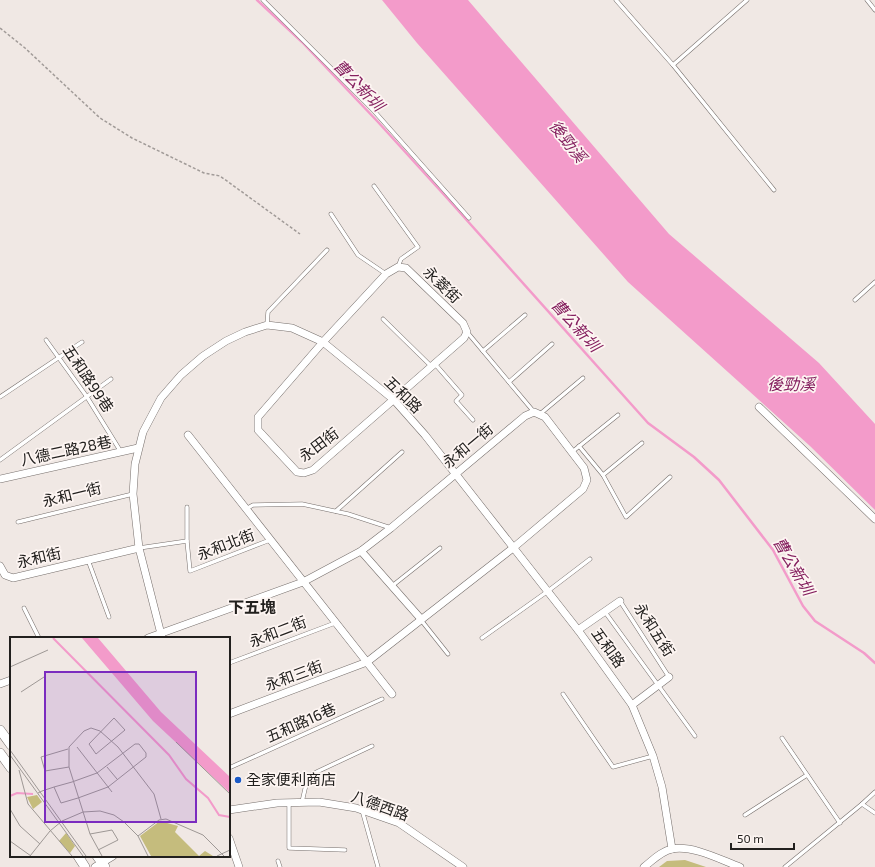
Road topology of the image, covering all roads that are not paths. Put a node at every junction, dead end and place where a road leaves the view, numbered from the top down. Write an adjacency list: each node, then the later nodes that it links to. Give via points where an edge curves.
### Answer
1 (263, 0): 10 (lane, via 374,111)
2 (616, 0): 6 (lane)
3 (747, 0): 6 (lane)
4 (867, 0): 5 (lane)
5 (875, 10)
6 (673, 65): 8 (lane)
7 (374, 186): 12 (lane, via 418,247 401,258)
8 (774, 190)
9 (331, 214): 13 (lane, via 358,255)
10 (469, 218)
11 (327, 250): 18 (lane, via 268,312)
12 (398, 267): 13 (street); 19 (street, 永菱街, via 406,268 463,323)
13 (386, 274): 22 (street)
14 (875, 282): 15 (lane)
15 (855, 300)
16 (525, 315): 24 (lane)
17 (383, 319): 26 (lane)
18 (267, 325): 22 (street, 五和路, via 292,328); 40 (street, 五和路, via 226,341 181,375 160,398)
19 (467, 332): 24 (lane); 26 (street, via 464,338)
20 (46, 340): 25 (lane, 五和路99巷)
21 (82, 342): 25 (lane)
22 (323, 342): 32 (street, 五和路); 32 (street, 永田街, via 258,417 258,430 297,472 313,470)
23 (552, 344): 29 (lane)
24 (483, 351): 29 (lane)
25 (60, 358): 30 (lane); 31 (lane, 五和路99巷)
26 (432, 364): 32 (street); 36 (lane, via 462,395 456,401)
27 (584, 378): 34 (lane)
28 (112, 379): 31 (lane)
29 (509, 382): 34 (lane)
30 (0, 397)
31 (87, 397): 43 (lane, 五和路99巷); 44 (lane)
32 (394, 400): 45 (street, 五和路)
33 (759, 407): 53 (street)
34 (537, 413): 42 (street, via 545,417); 45 (street, 永和一街, via 524,416)
35 (618, 414): 39 (lane)
36 (473, 420)
37 (188, 435): 51 (street)
38 (642, 443): 46 (lane)
39 (579, 446): 42 (lane); 46 (lane)
40 (138, 448): 43 (street, 八德二路28巷); 49 (street, 五和路)
41 (402, 452): 52 (lane)
42 (572, 452): 60 (street, via 584,468 587,480 584,489)
43 (121, 453): 48 (street, 八德二路28巷)
44 (0, 460)
45 (456, 474): 55 (street, 永和一街); 60 (street, 五和路)
46 (603, 475): 47 (lane, via 626,517)
47 (670, 477)
48 (0, 479)
49 (133, 494): 54 (lane, 永和一街); 58 (street, 五和路)
50 (187, 507): 57 (lane)
51 (246, 509): 52 (lane, via 253,505 302,504); 56 (street)
52 (336, 511): 55 (lane)
53 (875, 519)
54 (18, 522)
55 (391, 528): 61 (street, 永和一街)
56 (270, 540): 57 (lane, 永和北街, via 190,572); 65 (street)
57 (187, 541): 58 (lane)
58 (139, 548): 63 (street, 永和街); 75 (street, 五和路)
59 (440, 548): 66 (lane)
60 (513, 548): 67 (street, 五和路); 72 (street, 永和三街)
61 (361, 551): 65 (street, 永和一街); 66 (street)
62 (590, 559): 67 (lane)
63 (88, 560): 64 (street, 永和街, via 13,578 5,575); 71 (lane)
64 (0, 568)
65 (303, 582): 73 (street); 75 (street, 永和一街)
66 (392, 586): 72 (street)
67 (548, 591): 74 (street, 五和路); 77 (lane)
68 (620, 601): 70 (street, 永和五街); 81 (lane, 永和五街)
69 (24, 608): 76 (lane)
70 (605, 612): 74 (street, 永和五街); 84 (lane, 永和五街)
71 (109, 617)
72 (421, 619): 78 (lane); 79 (street, 永和三街)
73 (335, 623): 79 (street); 80 (lane, 永和二街)
74 (578, 630): 88 (street, 五和路)
75 (162, 636)
76 (38, 637)
77 (482, 638)
78 (448, 654)
79 (367, 662): 85 (street); 89 (street, 永和三街)
80 (230, 663)
81 (669, 677): 84 (street, 永和五街)
82 (10, 680): 83 (street)
83 (0, 684)
84 (658, 685): 88 (street, 永和五街); 91 (lane, 永和五街)
85 (392, 694)
86 (563, 694): 96 (lane, via 614,767)
87 (382, 699): 98 (lane, 五和路16巷)
88 (632, 704): 96 (street, 五和路)
89 (230, 714)
90 (0, 730): 93 (street)
91 (695, 736)
92 (782, 738): 99 (lane)
93 (10, 744)
94 (372, 746): 102 (lane, via 308,776)
95 (0, 753): 97 (street)
96 (653, 756): 110 (street, 五和路, via 662,787)
97 (10, 767)
98 (230, 768)
99 (808, 775): 107 (lane); 108 (lane)
100 (875, 792): 103 (lane)
101 (289, 802): 102 (street, 八德西路); 104 (street, 八德西路); 111 (lane, via 290,848)
102 (302, 802): 105 (street, 八德西路, via 319,802)
103 (862, 804): 106 (lane); 108 (lane)
104 (230, 810)
105 (362, 810): 119 (lane); 120 (street, 八德西路, via 399,823)
106 (875, 813)
107 (745, 815)
108 (840, 823): 123 (lane)
109 (230, 841): 117 (street)
110 (672, 849): 121 (street, via 663,852); 122 (street, via 682,848 700,852)
111 (345, 850)
112 (79, 857): 116 (street)
113 (111, 857): 115 (street)
114 (278, 861): 118 (lane)
115 (100, 863)
116 (85, 867)
117 (239, 867)
118 (280, 867)
119 (378, 867)
120 (463, 867)
121 (644, 867)
122 (740, 867)
123 (785, 867)

